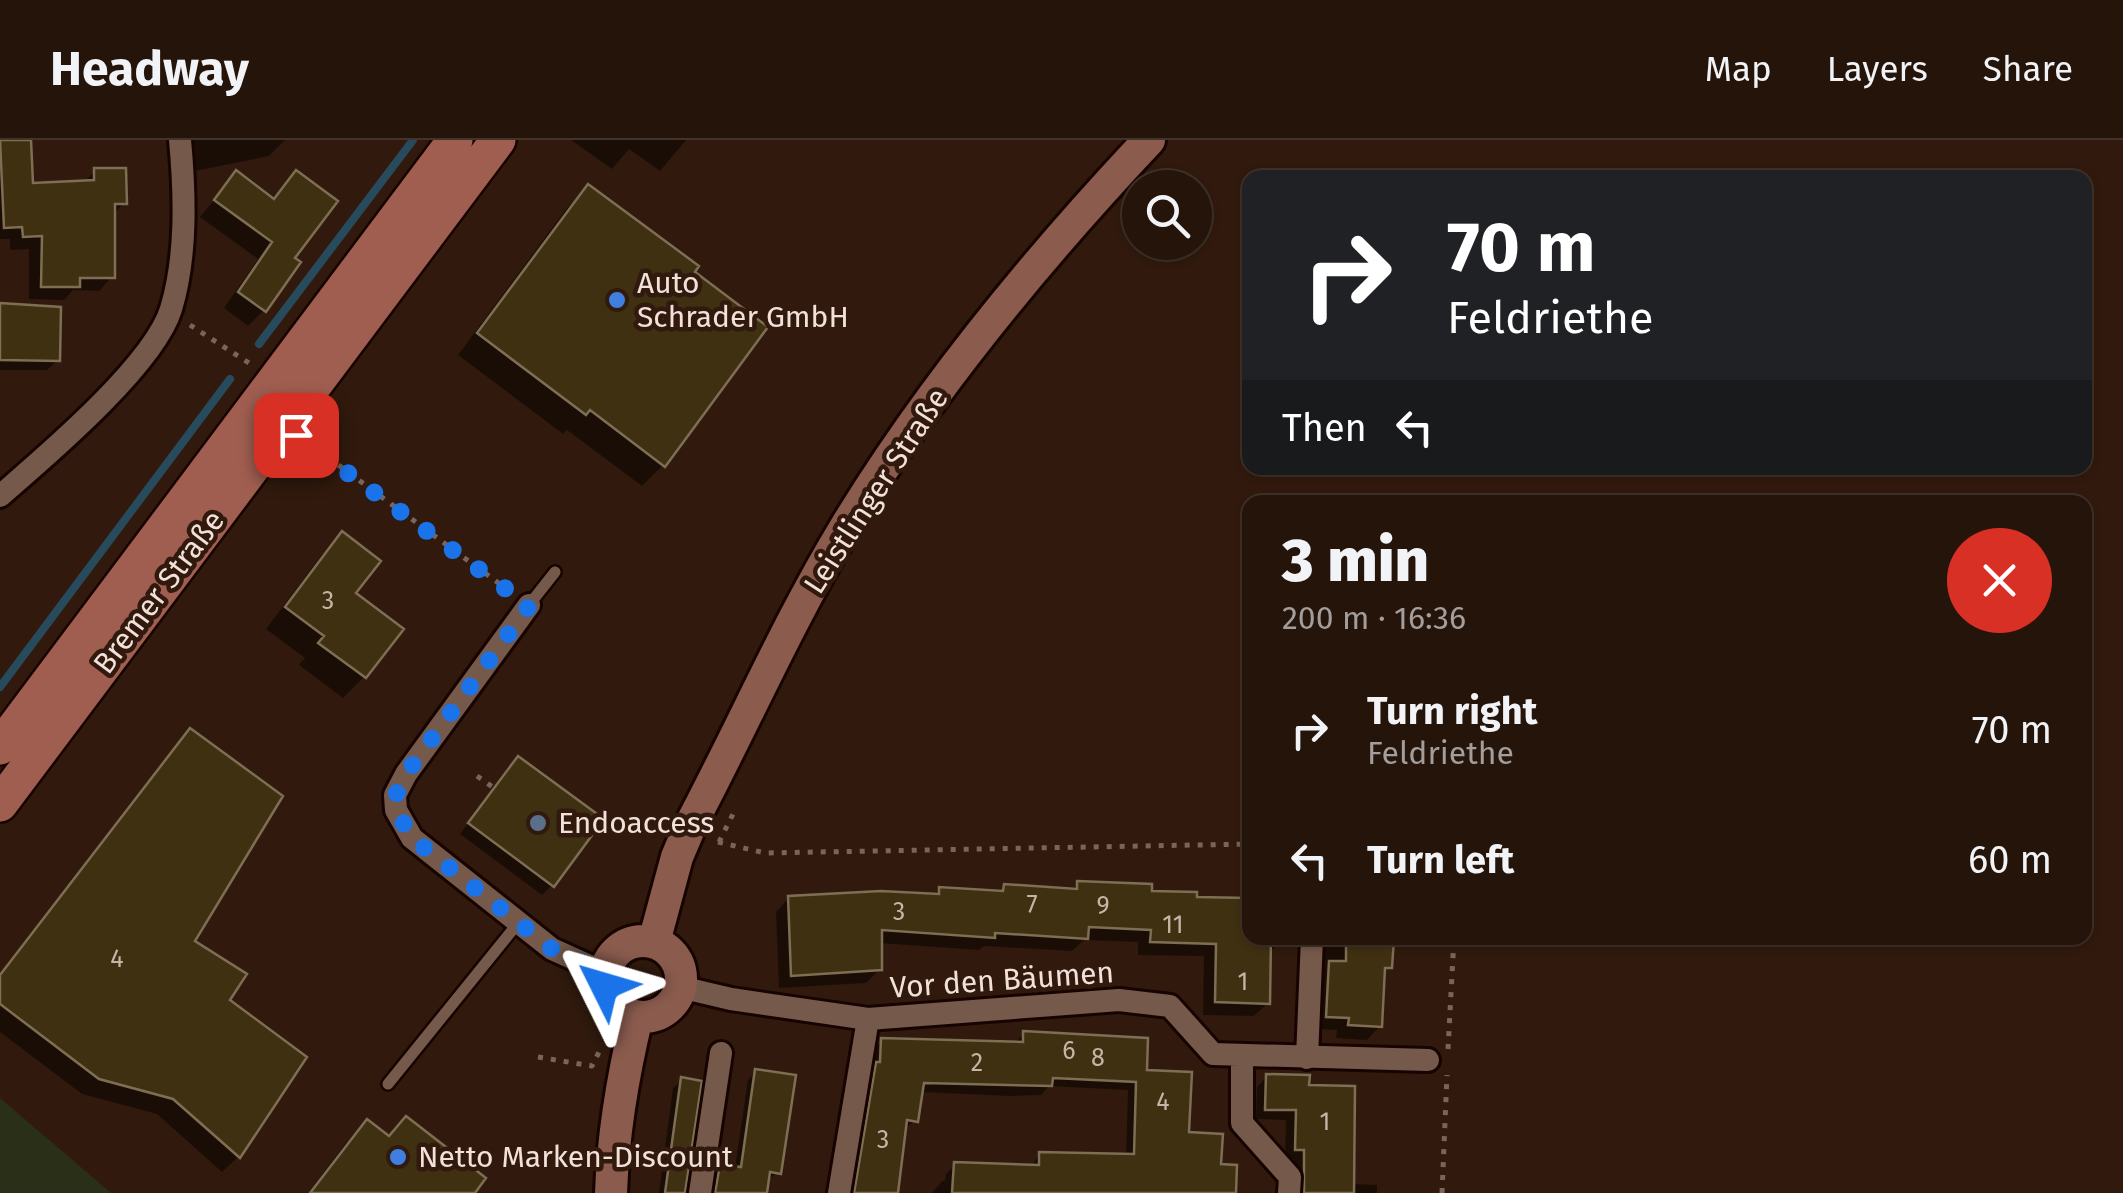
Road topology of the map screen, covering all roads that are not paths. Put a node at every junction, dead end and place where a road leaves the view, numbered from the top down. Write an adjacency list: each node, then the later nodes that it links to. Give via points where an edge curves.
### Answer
1 (180, 140): 5 (street, via 185,192 170,312 128,373)
2 (455, 140): 8 (main road, Bremer Straße)
3 (498, 140): 9 (main road, Bremer Straße)
4 (1149, 140): 11 (street, Leistlinger Straße, via 984,329 844,530 691,824)
5 (0, 496)
6 (554, 572): 7 (lane)
7 (529, 606): 10 (street, via 396,795 396,810 412,838)
8 (0, 747)
9 (0, 804)
10 (518, 923): 13 (street, via 552,949); 21 (lane)
11 (654, 942): 13 (street, via 627,944); 14 (street, via 676,959)
12 (1312, 945): 19 (street)
13 (604, 973): 15 (street, via 609,998)
14 (680, 987): 15 (street, via 660,1013); 16 (street, Vor den Bäumen)
15 (637, 1017): 22 (street)
16 (868, 1019): 18 (street, Vor den Bäumen, via 1119,1000 1170,1006 1213,1054); 24 (street)
17 (721, 1053): 23 (street)
18 (1242, 1056): 19 (street, Vor den Bäumen); 25 (street, via 1242,1123 1290,1177)
19 (1307, 1058): 20 (street, Vor den Bäumen)
20 (1428, 1060)
21 (388, 1084)
22 (611, 1193)
23 (700, 1193)
24 (839, 1193)
25 (1289, 1193)

